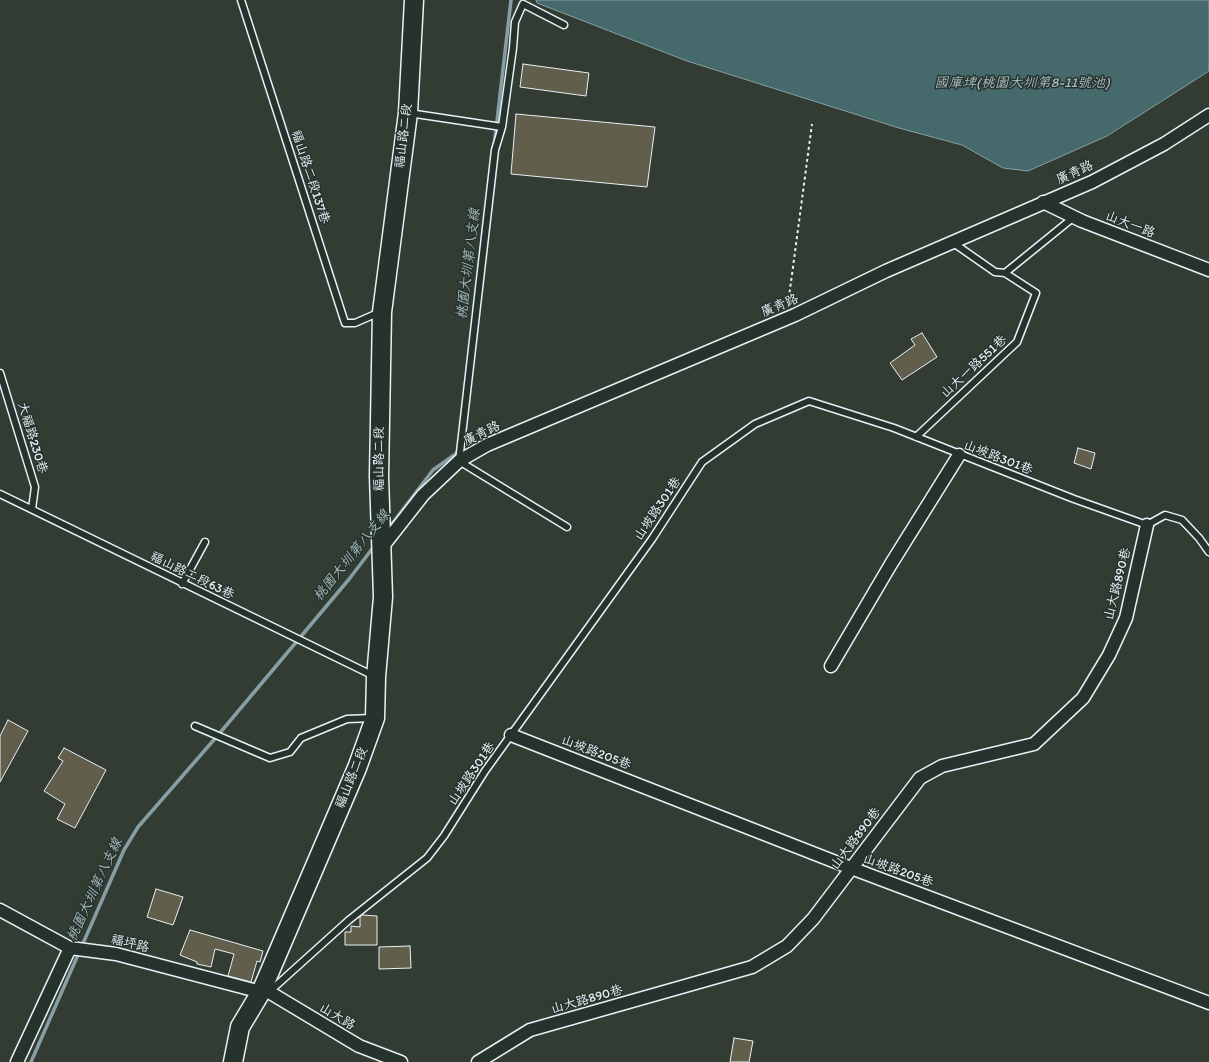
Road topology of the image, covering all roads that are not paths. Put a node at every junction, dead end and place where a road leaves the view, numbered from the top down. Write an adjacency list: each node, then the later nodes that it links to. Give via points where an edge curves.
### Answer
1 (241, 0): 12 (lane, 福山路二段137巷, via 345,323 355,323)
2 (414, 0): 4 (street, 福山路二段)
3 (564, 25): 6 (lane, via 523,4 515,22)
4 (408, 113): 6 (lane); 12 (street, 福山路二段)
5 (1209, 114): 7 (street, 廣青路, via 1164,144 1092,182)
6 (502, 127): 16 (lane, via 495,150)
7 (1043, 202): 8 (street, 山大一路); 9 (street, 廣青路)
8 (1074, 217): 10 (street, 山大一路); 11 (lane)
9 (952, 242): 11 (lane, 山大一路551巷, via 995,272); 16 (street, 廣青路, via 795,315 487,445)
10 (1209, 270)
11 (1005, 273): 14 (lane, 山大一路551巷, via 1036,293 1017,342)
12 (382, 312): 22 (street, 福山路二段, via 380,476)
13 (0, 373): 18 (lane, 大福路230巷, via 35,487)
14 (916, 437): 15 (lane, 山坡路301巷); 29 (lane, 山坡路301巷, via 810,402 755,424 702,462 652,539)
15 (959, 454): 19 (lane, 山坡路301巷); 25 (street)
16 (459, 461): 20 (lane); 22 (street, 廣青路, via 423,495)
17 (0, 494): 18 (lane, 福山路二段63巷)
18 (32, 509): 24 (lane, 福山路二段63巷)
19 (1147, 525): 23 (lane, via 1166,515 1182,520); 30 (street, 山大路890巷, via 1126,618 1109,655 1083,698 1034,744 942,766 920,778)
20 (567, 527)
21 (205, 542): 24 (lane)
22 (383, 546): 26 (street, 福山路二段, via 383,597)
23 (1209, 552)
24 (182, 584): 26 (lane, 福山路二段63巷)
25 (831, 666)
26 (376, 677): 27 (street, 福山路二段)
27 (374, 718): 28 (lane, via 347,719 301,738 290,752 270,758); 33 (street, 福山路二段, via 357,768)
28 (195, 726)
29 (511, 735): 30 (street, 山坡路205巷); 33 (lane, 山坡路301巷, via 427,858)
30 (851, 868): 34 (street, 山坡路205巷); 38 (street, 山大路890巷, via 814,919 787,946 752,967 530,1030)
31 (0, 910): 32 (street, 福坪路)
32 (70, 948): 33 (street, 福坪路, via 116,954); 35 (street)
33 (265, 992): 36 (street, 福山路二段, via 240,1027); 37 (street, 山大路, via 359,1046)
34 (1209, 1003)
35 (17, 1062)
36 (233, 1062)
37 (401, 1062)
38 (478, 1062)

